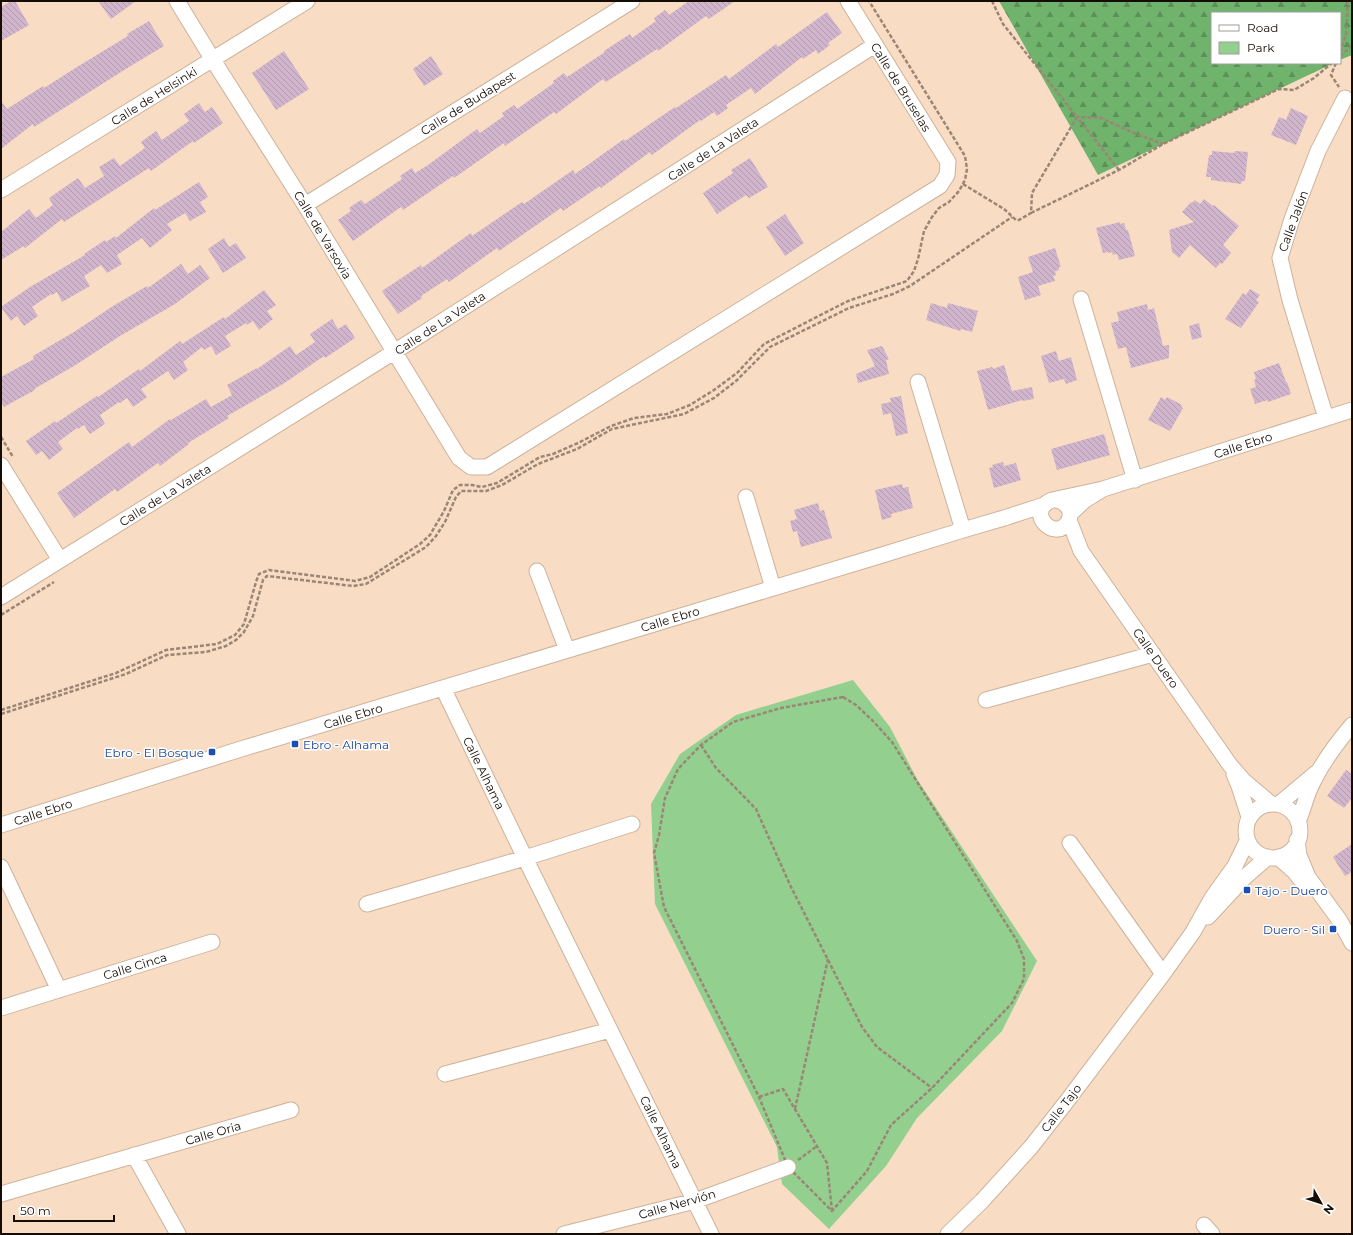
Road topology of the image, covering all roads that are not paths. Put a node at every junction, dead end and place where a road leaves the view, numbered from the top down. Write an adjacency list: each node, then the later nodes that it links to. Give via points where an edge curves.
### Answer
1 (177, 1): 6 (street, Calle de Varsovia)
2 (307, 1): 6 (street, Calle de Helsinki)
3 (632, 1): 9 (street, Calle de Budapest)
4 (848, 1): 5 (street, Calle de Bruselas)
5 (875, 45): 11 (street, Calle de La Valeta); 16 (street, Calle de Bruselas, via 948,162 948,175 940,186 487,467)
6 (213, 60): 8 (street, Calle de Helsinki); 9 (street, Calle de Varsovia)
7 (1345, 98): 14 (street, Calle Jalón, via 1318,152 1280,258)
8 (1, 190)
9 (305, 205): 11 (street, Calle de Varsovia)
10 (1080, 299): 17 (street)
11 (394, 352): 16 (street, Calle de Varsovia, via 459,458); 26 (street, Calle de La Valeta)
12 (918, 382): 24 (street)
13 (1352, 410): 14 (street, Calle Ebro)
14 (1326, 418): 17 (street, Calle Ebro)
15 (1, 465): 26 (street)
16 (471, 467)
17 (1135, 480): 18 (street, Calle Ebro)
18 (1103, 489): 20 (street, Calle Ebro); 21 (street, Calle Ebro, via 1084,500)
19 (746, 497): 28 (street)
20 (1050, 502): 21 (street, via 1062,501 1066,504); 22 (street, Calle Ebro); 23 (street, via 1041,510 1040,516)
21 (1070, 517): 23 (street, via 1065,526 1059,529); 25 (street, Calle Duero)
22 (1004, 518): 23 (street, Calle Ebro, via 1027,518); 24 (street, Calle Ebro)
23 (1047, 525): 25 (street, Calle Duero)
24 (962, 530): 28 (street, Calle Ebro)
25 (1081, 552): 31 (street, Calle Duero)
26 (60, 560): 29 (street, Calle de La Valeta)
27 (537, 571): 30 (street)
28 (773, 588): 30 (street, Calle Ebro)
29 (1, 596)
30 (567, 650): 32 (street, Calle Ebro)
31 (1153, 654): 33 (street); 35 (street, Calle Duero)
32 (443, 688): 41 (street, Calle Ebro); 46 (street, Calle Alhama)
33 (986, 700)
34 (1352, 726): 36 (street)
35 (1230, 765): 37 (street, Calle Duero, via 1244,781); 38 (street, Calle Duero)
36 (1321, 768): 37 (street); 39 (street, via 1309,791)
37 (1275, 804): 38 (street, via 1262,806 1254,810); 39 (street, via 1290,810)
38 (1249, 817): 43 (street, via 1246,829)
39 (1298, 822): 42 (street)
40 (632, 824): 46 (street)
41 (1, 825)
42 (1297, 840): 45 (street, via 1286,854); 51 (street, via 1299,855 1308,877 1340,921)
43 (1248, 841): 45 (street, via 1259,854); 49 (street, Calle Tajo)
44 (1070, 843): 53 (street)
45 (1273, 857): 49 (street, Calle Tajo, via 1246,876); 52 (street, via 1294,871)
46 (525, 858): 48 (street); 56 (street, Calle Alhama)
47 (1, 867): 54 (street)
48 (367, 904)
49 (1193, 932): 53 (street, Calle Tajo)
50 (212, 942): 54 (street, Calle Cinca)
51 (1352, 943)
52 (1352, 948)
53 (1163, 974): 66 (street, Calle Tajo, via 1031,1146)
54 (59, 990): 55 (street, Calle Cinca)
55 (1, 1008)
56 (610, 1030): 57 (street); 62 (street, Calle Alhama)
57 (445, 1074)
58 (291, 1110): 59 (street, Calle Oria)
59 (134, 1155): 61 (street, Calle Oria); 63 (street)
60 (788, 1167): 62 (street, Calle Nervión)
61 (1, 1194)
62 (695, 1201): 64 (street, Calle Nervión); 65 (street, Calle Alhama)
63 (178, 1234)
64 (564, 1234)
65 (711, 1234)
66 (948, 1234)

